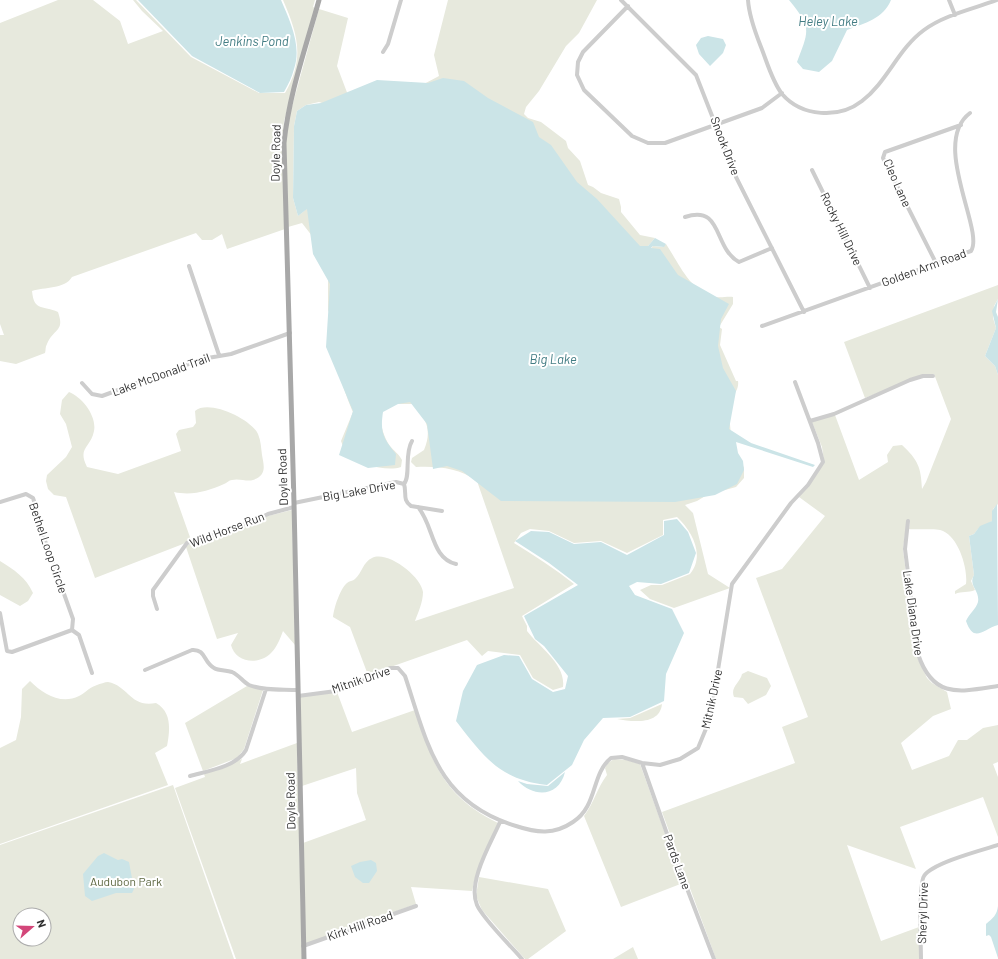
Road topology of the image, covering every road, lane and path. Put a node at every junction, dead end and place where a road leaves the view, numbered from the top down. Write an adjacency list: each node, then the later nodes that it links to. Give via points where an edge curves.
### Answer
1 (319, 0): 22 (main road, Doyle Road, via 291,98 284,143)
2 (401, 0): 9 (street, via 388,44)
3 (621, 0): 7 (street, Snook Drive)
4 (748, 0): 10 (street, via 751,18 772,76)
5 (949, 0): 8 (street)
6 (997, 0): 8 (street)
7 (628, 6): 12 (street, Snook Drive, via 696,75); 12 (street, via 582,52 576,69 584,90 625,131 648,143 665,143)
8 (955, 15): 10 (street, via 924,30 871,93 847,110 834,113 810,111)
9 (383, 52)
10 (782, 94): 12 (street, via 762,108)
11 (970, 113): 13 (street)
12 (717, 124): 16 (street, Snook Drive, via 736,177)
13 (960, 125): 17 (street, Golden Arm Road, via 956,160 974,247 971,251); 17 (street, Cleo Lane, via 885,152 883,158)
14 (812, 170): 19 (street, Rocky Hill Drive)
15 (684, 217): 16 (street, via 703,214 709,218 729,254 739,262)
16 (772, 248): 20 (street, Snook Drive)
17 (936, 263): 19 (street, Golden Arm Road)
18 (189, 266): 23 (street)
19 (870, 288): 20 (street, Golden Arm Road)
20 (804, 312): 21 (street, Golden Arm Road)
21 (762, 326)
22 (290, 333): 23 (street, Lake McDonald Trail, via 231,354); 31 (main road, Doyle Road)
23 (219, 355): 26 (street, Lake McDonald Trail, via 102,396 92,394)
24 (933, 376): 27 (street, via 910,380 834,414)
25 (795, 382): 27 (street, Mitnik Drive)
26 (82, 383)
27 (810, 421): 44 (street, Mitnik Drive, via 823,462 732,584 710,719 702,741 698,748 680,759 660,765)
28 (412, 441): 29 (street, Big Lake Drive, via 407,451)
29 (404, 484): 31 (street, Big Lake Drive, via 396,482); 32 (street, via 405,501 411,506)
30 (0, 502): 38 (street, Bethel Loop Circle, via 26,494 32,498 73,619)
31 (294, 505): 36 (street, Wild Horse Run, via 187,543 153,590); 43 (main road, Doyle Road)
32 (418, 507): 33 (street); 35 (street, via 425,516 439,554 448,562)
33 (442, 510)
34 (908, 521): 41 (street, Lake Diana Drive, via 905,549 918,654 923,668 933,682 947,690 963,692)
35 (456, 564)
36 (157, 609)
37 (0, 613): 38 (street, via 7,651 12,652)
38 (72, 630): 40 (street, Bethel Loop Circle, via 79,635)
39 (145, 670): 42 (street, Mitnik Drive, via 192,650 198,650 213,668 232,672 248,684)
40 (92, 673)
41 (998, 686)
42 (266, 689): 43 (street, Mitnik Drive); 45 (street, via 241,758)
43 (298, 693): 46 (street, Mitnik Drive, via 336,691 390,668 398,668 405,676 430,750 448,783 472,806); 49 (main road, Doyle Road)
44 (642, 763): 46 (street, Mitnik Drive, via 622,757 611,758 602,769 586,810 563,828 540,833); 52 (street, Pards Lane)
45 (190, 776)
46 (500, 822): 51 (street, via 476,878 475,898 480,911)
47 (998, 845): 53 (street, Sheryl Drive, via 935,867 925,874 921,892)
48 (416, 906): 49 (street, Kirk Hill Road)
49 (303, 946): 50 (main road, Doyle Road)
50 (304, 959)
51 (522, 959)
52 (714, 959)
53 (921, 959)

